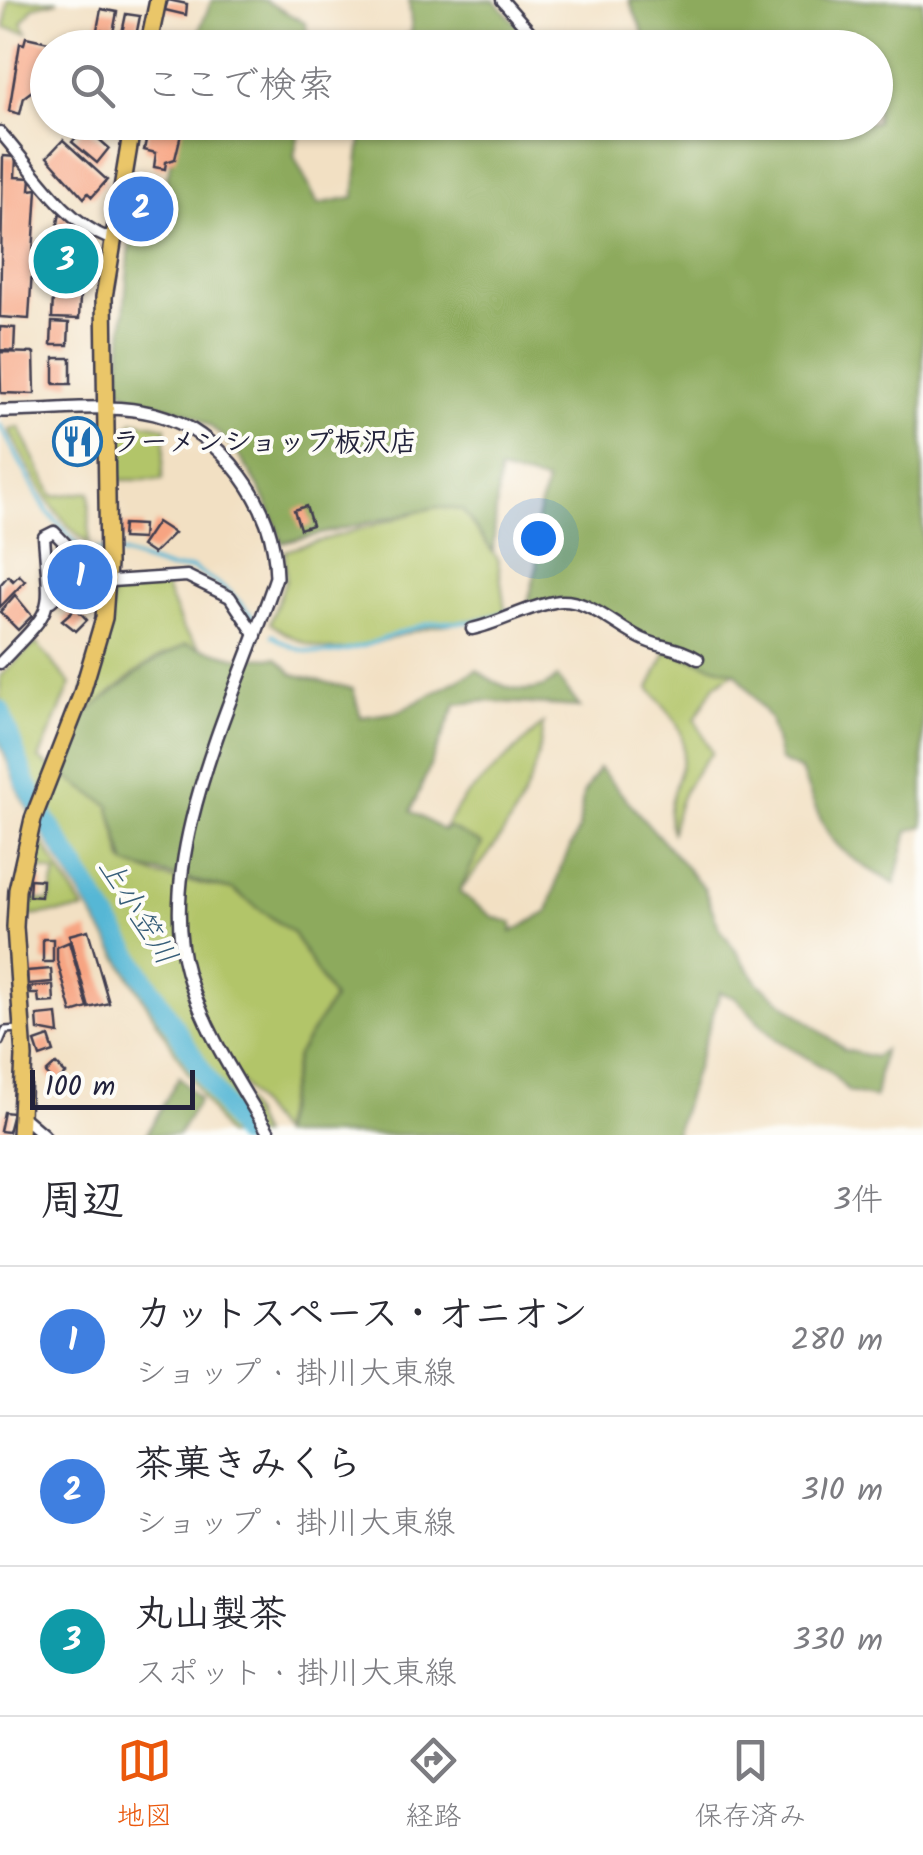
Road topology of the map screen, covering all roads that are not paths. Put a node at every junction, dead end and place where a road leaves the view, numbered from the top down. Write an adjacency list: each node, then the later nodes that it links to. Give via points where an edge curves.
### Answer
1 (158, 0): 3 (main road)
2 (502, 0): 4 (street)
3 (152, 30)
4 (528, 30)
5 (0, 132): 7 (street, via 53,195 91,231)
6 (129, 140): 7 (main road)
7 (110, 239): 8 (main road)
8 (104, 411): 9 (street); 10 (main road); 13 (street, via 183,421 222,452 247,485 276,548 276,576)
9 (2, 412)
10 (107, 572): 11 (street); 11 (street, via 48,533); 13 (street, via 187,576 230,597); 17 (main road, via 104,618 33,819)
11 (50, 602): 15 (street)
12 (472, 629): 14 (street, via 557,600)
13 (256, 636): 23 (street, via 184,842 177,912 195,999)
14 (698, 659)
15 (0, 663)
16 (0, 887): 17 (street)
17 (17, 890): 18 (main road)
18 (8, 916): 19 (main road)
19 (23, 1029): 20 (lane, via 5,1030); 21 (main road)
20 (0, 1042)
21 (22, 1127): 22 (street)
22 (44, 1135)
23 (270, 1135)

